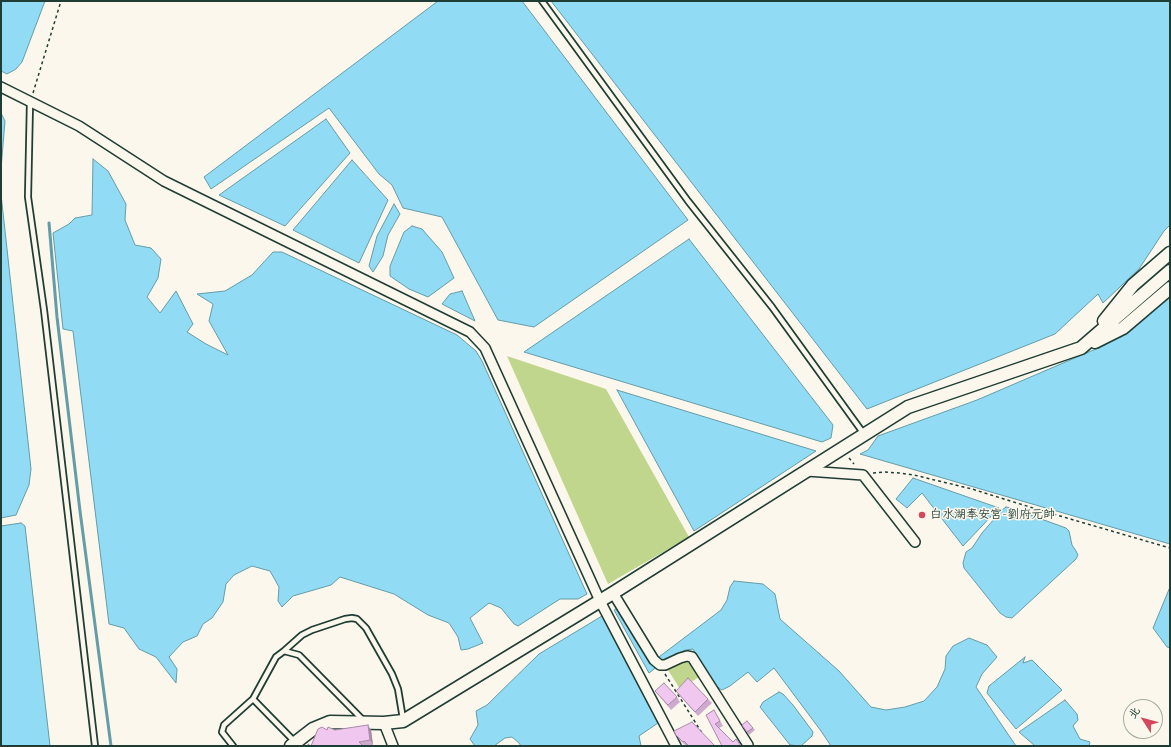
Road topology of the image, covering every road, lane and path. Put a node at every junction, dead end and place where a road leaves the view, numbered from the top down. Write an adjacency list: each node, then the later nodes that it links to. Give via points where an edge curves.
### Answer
1 (61, 1): 4 (path)
2 (542, 1): 9 (lane, via 688,201 772,307)
3 (1, 87): 4 (street)
4 (30, 102): 16 (street, via 79,126 164,181 470,332 485,348); 26 (lane, via 28,197 44,310)
5 (1170, 253): 8 (street, via 1133,285)
6 (1170, 271): 8 (street)
7 (1170, 288): 8 (street, via 1123,328)
8 (1081, 348): 9 (street, via 908,407)
9 (864, 434): 10 (street)
10 (841, 449): 11 (street); 12 (path)
11 (807, 471): 12 (street); 15 (street)
12 (863, 475): 13 (street); 14 (path, via 899,473 947,483)
13 (915, 542)
14 (1170, 548)
15 (613, 594): 16 (street); 18 (street)
16 (600, 601): 20 (street); 29 (street)
17 (284, 651): 19 (lane, via 276,656); 20 (lane, via 312,630 345,619 357,619 366,628 392,674 398,689); 21 (lane, via 299,655)
18 (657, 663): 23 (path); 25 (street, via 665,665 680,658 692,657)
19 (254, 699): 24 (lane); 27 (lane, via 224,725 222,732)
20 (403, 721): 22 (street)
21 (365, 722): 22 (street); 24 (street, via 330,722 313,729)
22 (384, 723): 28 (street)
23 (703, 734)
24 (293, 744)
25 (748, 745)
26 (95, 746)
27 (233, 746)
28 (393, 746)
29 (676, 746)

